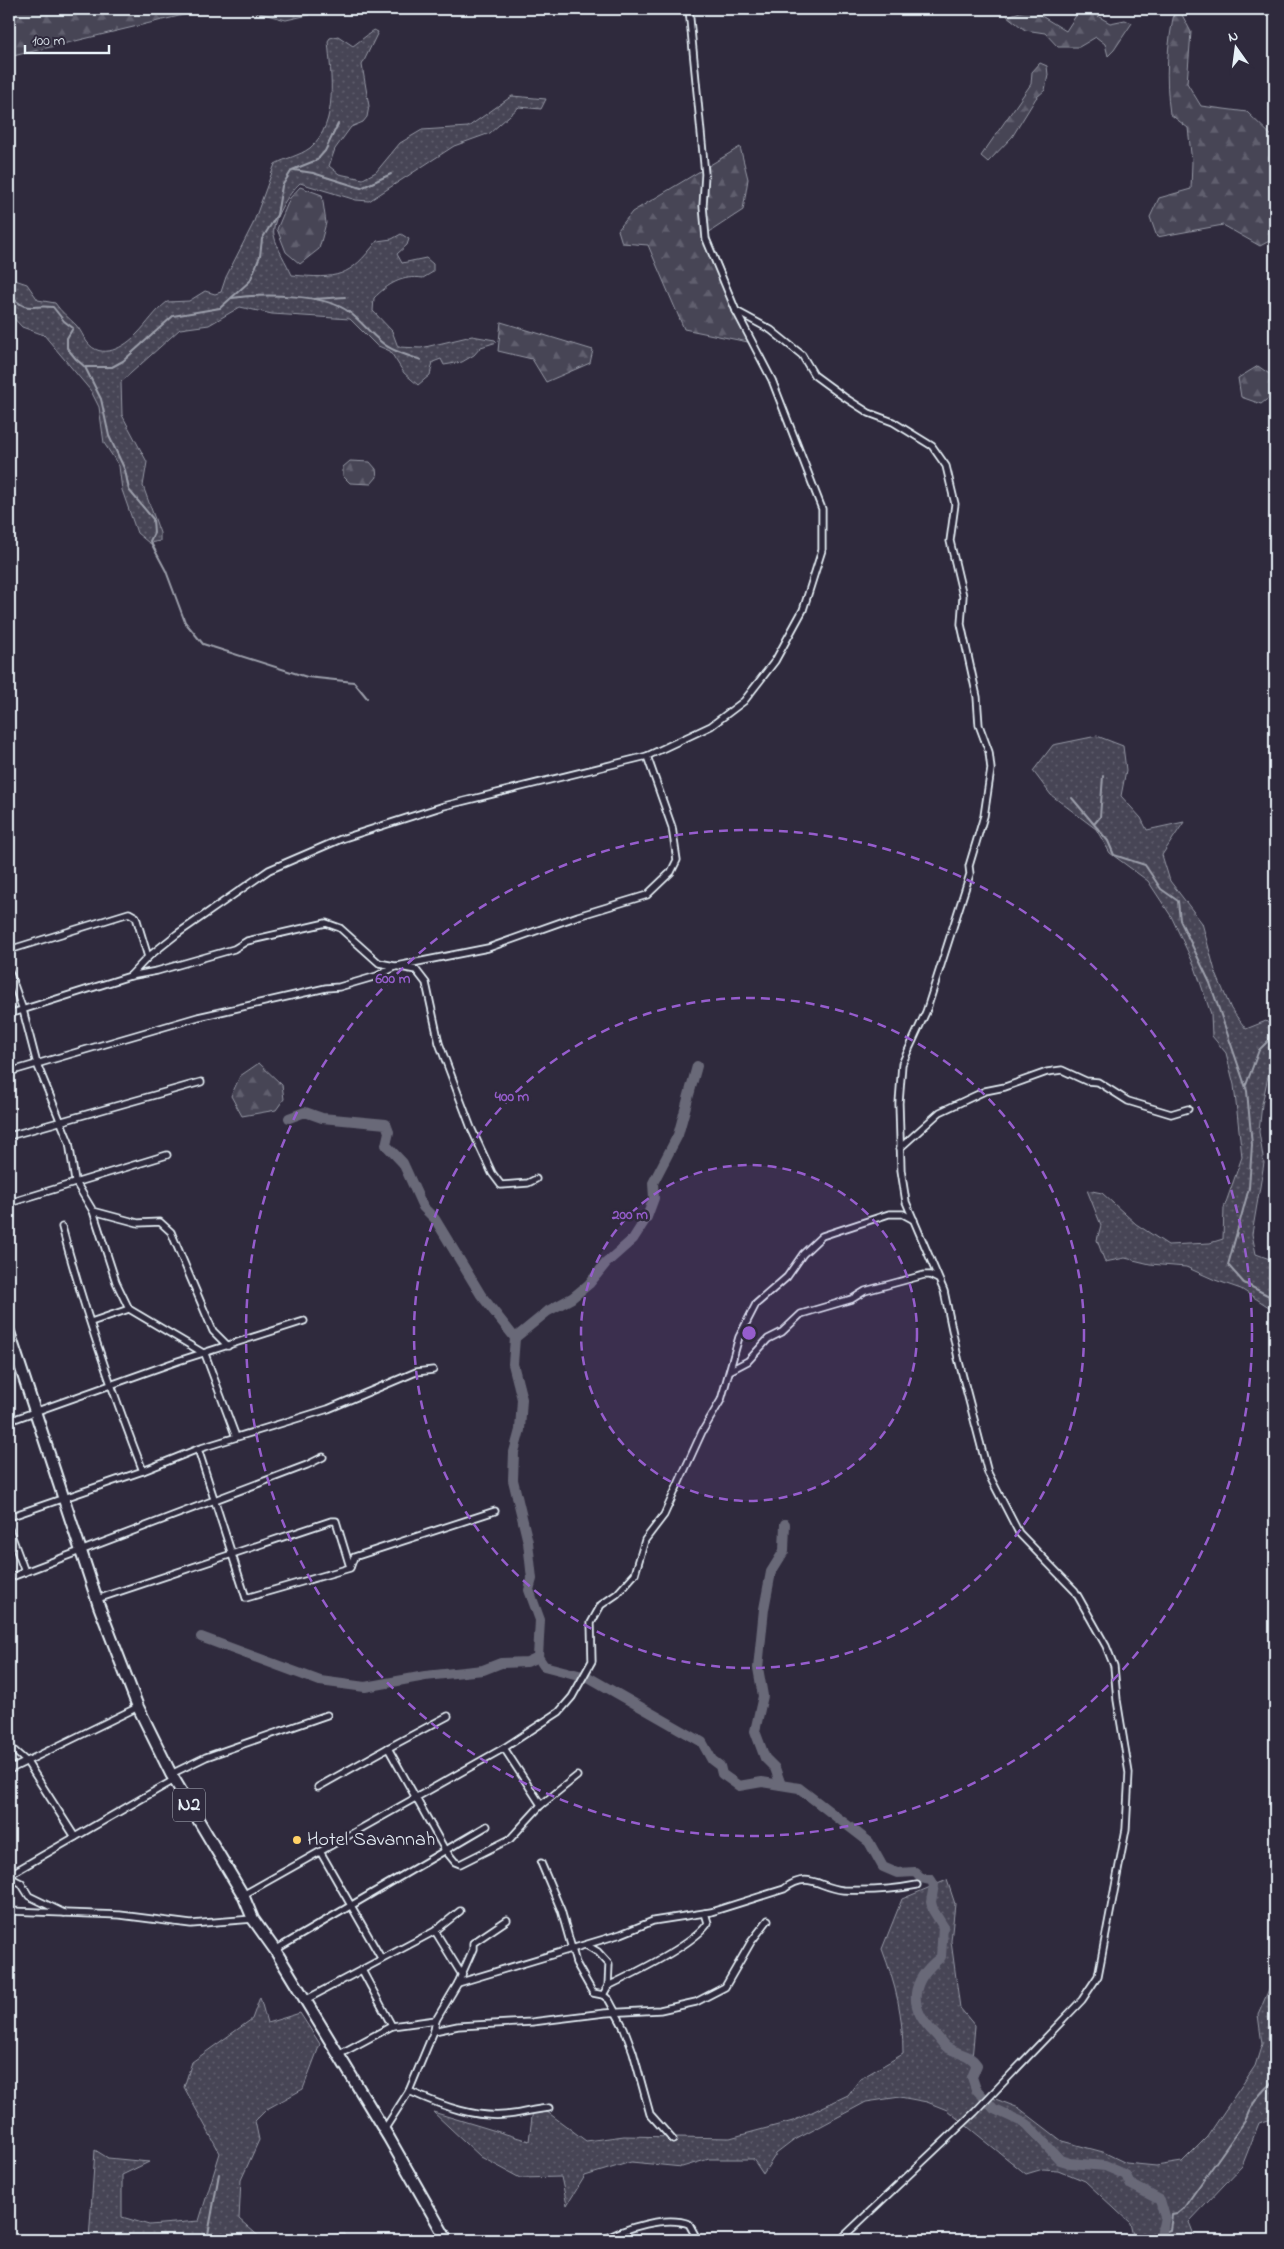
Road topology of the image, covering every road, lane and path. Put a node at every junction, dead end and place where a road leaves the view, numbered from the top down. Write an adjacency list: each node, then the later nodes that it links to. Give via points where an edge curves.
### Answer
1 (688, 9): 2 (street, via 705,174 706,239)
2 (736, 311): 3 (street, via 772,380 822,509 822,550 803,610 775,661 744,701 711,726); 17 (street, via 771,330 802,355 814,375 844,397 932,446 946,466 955,504 950,540 963,596 961,624 977,697 979,725 989,752 991,769 984,816 969,866 970,874 929,1004 902,1064)
3 (648, 756): 5 (street, via 444,806 341,839 269,870 209,910); 6 (street, via 672,827 677,860 671,872 648,895 488,948)
4 (9, 950): 5 (street, via 129,913 136,916)
5 (148, 957): 8 (street)
6 (397, 966): 8 (street, via 378,963 340,928 326,923 247,941 234,949); 11 (street, via 377,976 339,987 198,1017); 19 (street, via 416,970 426,983 439,1043 492,1173 501,1185)
7 (9, 971): 9 (street)
8 (130, 976): 9 (street)
9 (23, 1010): 10 (street); 11 (street)
10 (9, 1014)
11 (37, 1064): 12 (street); 15 (street)
12 (9, 1072)
13 (201, 1082): 15 (street)
14 (1188, 1109): 17 (street, via 1171,1114 1128,1101 1098,1082 1086,1081 1062,1070 1047,1072 985,1091 940,1112)
15 (62, 1122): 16 (street); 20 (street, via 69,1142)
16 (9, 1136)
17 (900, 1148): 23 (street, via 906,1202)
18 (168, 1154): 20 (street)
19 (536, 1179)
20 (75, 1182): 21 (street); 22 (street)
21 (9, 1203)
22 (93, 1211): 26 (street, via 116,1282); 30 (street, via 138,1223 160,1222 171,1232 214,1331)
23 (914, 1220): 25 (street); 33 (street, via 903,1214 889,1214 822,1236 787,1277 756,1304 739,1337)
24 (62, 1228): 28 (street)
25 (938, 1279): 33 (street, via 930,1275 865,1291 852,1299 801,1314 782,1332 768,1339 748,1361); 104 (street, via 944,1291 988,1473 1019,1533 1075,1592 1114,1666 1130,1773 1126,1829 1098,1976 1082,2000 984,2102)
26 (129, 1309): 28 (street); 31 (street)
27 (304, 1320): 30 (street)
28 (91, 1322): 34 (street)
29 (9, 1332): 35 (highway, N2)
30 (228, 1346): 31 (street)
31 (205, 1354): 34 (street); 37 (street)
32 (434, 1370): 37 (street, via 416,1372 328,1410)
33 (731, 1370): 57 (street, via 721,1400 702,1432 664,1515 645,1540 634,1574 617,1594 601,1605 591,1623 592,1661 580,1682 559,1712)
34 (110, 1384): 35 (street); 40 (street)
35 (34, 1412): 36 (street); 41 (highway, N2)
36 (9, 1421)
37 (236, 1437): 38 (street)
38 (198, 1449): 40 (street); 42 (street)
39 (323, 1457): 42 (street)
40 (143, 1471): 41 (street)
41 (64, 1498): 44 (street); 46 (highway, N2)
42 (216, 1499): 46 (street); 47 (street)
43 (495, 1512): 48 (street, via 354,1557)
44 (9, 1517)
45 (9, 1529): 49 (street)
46 (80, 1550): 49 (street); 51 (highway, N2)
47 (231, 1552): 48 (street, via 246,1598); 48 (street, via 336,1521); 51 (street)
48 (350, 1568)
49 (25, 1572): 50 (street)
50 (9, 1578)
51 (97, 1599): 52 (highway, N2)
52 (138, 1707): 58 (street); 61 (highway, N2)
53 (327, 1715): 61 (street, via 206,1757)
54 (448, 1716): 56 (street)
55 (9, 1746): 58 (street)
56 (388, 1748): 62 (street); 63 (street)
57 (504, 1748): 63 (street); 64 (street)
58 (27, 1762): 59 (street); 66 (street)
59 (9, 1770)
60 (577, 1776): 64 (street)
61 (172, 1777): 66 (street); 72 (highway, N2)
62 (318, 1787)
63 (415, 1797): 67 (street); 68 (street)
64 (541, 1805): 67 (street, via 510,1838 460,1864 454,1862)
65 (487, 1826): 67 (street)
66 (75, 1837): 70 (street)
67 (445, 1850): 73 (street)
68 (321, 1853): 72 (street); 73 (street)
69 (541, 1863): 83 (street, via 561,1910)
70 (9, 1876): 77 (street, via 21,1883 29,1896)
71 (917, 1885): 76 (street, via 888,1891 840,1890 815,1880 794,1882 784,1889)
72 (243, 1895): 78 (highway, N2)
73 (351, 1904): 84 (street); 85 (street)
74 (9, 1911): 77 (street)
75 (460, 1911): 81 (street)
76 (705, 1912): 82 (street, via 653,1921); 89 (street, via 708,1923 700,1932 650,1965)
77 (68, 1915): 78 (street, via 120,1915 191,1924)
78 (253, 1919): 84 (highway, N2)
79 (507, 1920): 87 (street, via 473,1943)
80 (768, 1920): 92 (street, via 725,1987 710,1996 660,2010)
81 (435, 1931): 85 (street); 87 (street)
82 (586, 1945): 83 (street); 89 (street, via 610,1964)
83 (571, 1949): 88 (street); 90 (street, via 589,1988 593,1993)
84 (275, 1950): 91 (highway, N2)
85 (382, 1958): 86 (street)
86 (362, 1970): 91 (street); 94 (street)
87 (462, 1976): 88 (street)
88 (458, 1983): 93 (street)
89 (608, 1986): 90 (street)
90 (604, 1995): 92 (street)
91 (305, 2000): 96 (highway, N2)
92 (616, 2013): 95 (street, via 458,2026); 100 (street, via 633,2052 650,2114)
93 (436, 2020): 94 (street); 95 (street)
94 (392, 2026): 96 (street)
95 (434, 2031): 97 (street)
96 (338, 2055): 99 (highway, N2)
97 (409, 2091): 98 (street, via 438,2104 484,2115); 99 (street)
98 (549, 2108)
99 (384, 2130): 101 (highway, N2)
100 (673, 2140)
101 (448, 2240)
102 (604, 2240): 103 (street, via 629,2228 678,2221 690,2224 695,2235)
103 (692, 2240)
104 (840, 2240)

